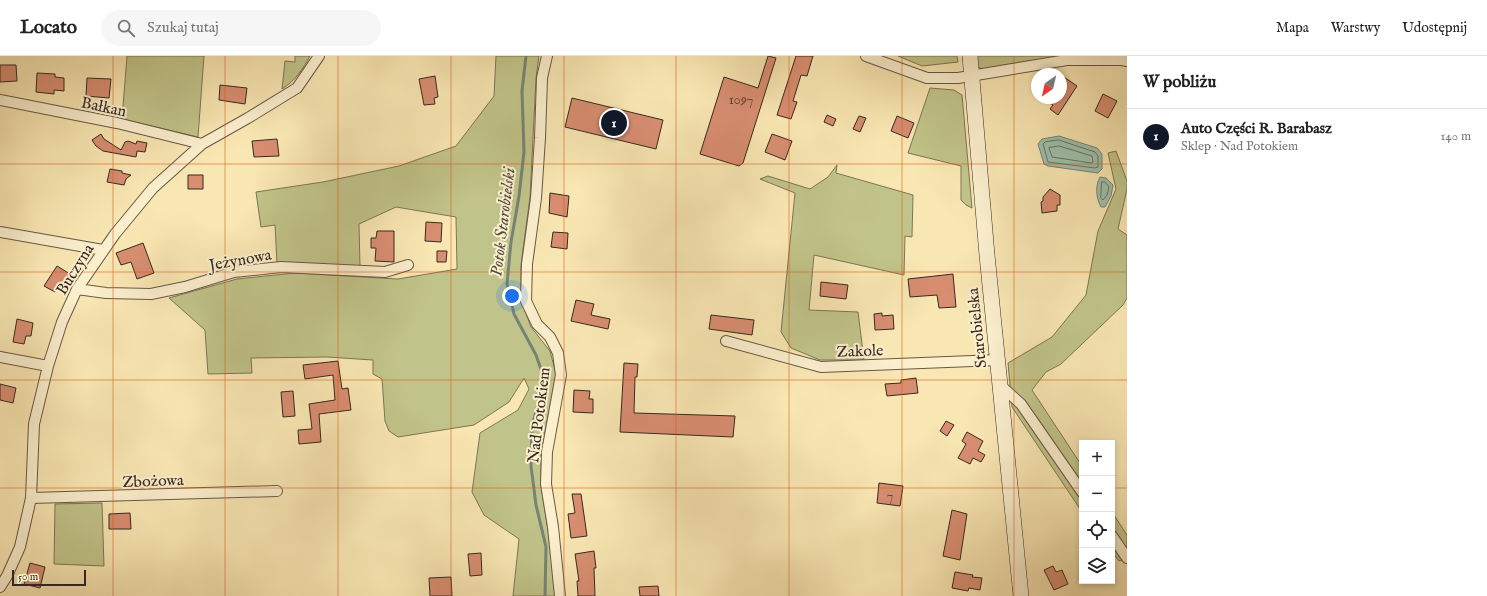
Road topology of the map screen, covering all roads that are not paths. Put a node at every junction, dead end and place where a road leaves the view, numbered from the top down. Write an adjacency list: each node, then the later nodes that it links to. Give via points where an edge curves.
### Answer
1 (319, 56): 8 (street, Buczyna, via 297,88)
2 (547, 56): 24 (street, Nad Potokiem, via 542,78 539,160 527,264 526,301 537,324 550,337 558,353 561,375 547,452 546,484)
3 (866, 56): 6 (street, via 927,78)
4 (970, 56): 6 (street, Starobielska)
5 (1127, 61): 6 (street, via 1067,60)
6 (971, 76): 15 (street, Starobielska)
7 (0, 100): 8 (street, Bałkan)
8 (202, 144): 10 (street, Buczyna, via 153,188)
9 (0, 232): 10 (street)
10 (103, 250): 12 (street, Buczyna)
11 (408, 265): 12 (street, Jeżynowa, via 385,272 281,267 234,272 151,294 106,293)
12 (77, 289): 16 (street, Buczyna, via 62,322)
13 (726, 341): 15 (street, Zakole, via 821,367)
14 (0, 357): 16 (street)
15 (998, 360): 17 (street, Starobielska)
16 (48, 366): 20 (street, Buczyna, via 34,424)
17 (1000, 384): 18 (street, via 1021,404); 25 (street, Starobielska)
18 (1079, 488)
19 (277, 491): 20 (street, Zbożowa)
20 (31, 498): 23 (street, Buczyna, via 20,547)
21 (1115, 540): 22 (street)
22 (1127, 558)
23 (0, 587)
24 (560, 596)
25 (1021, 596)

